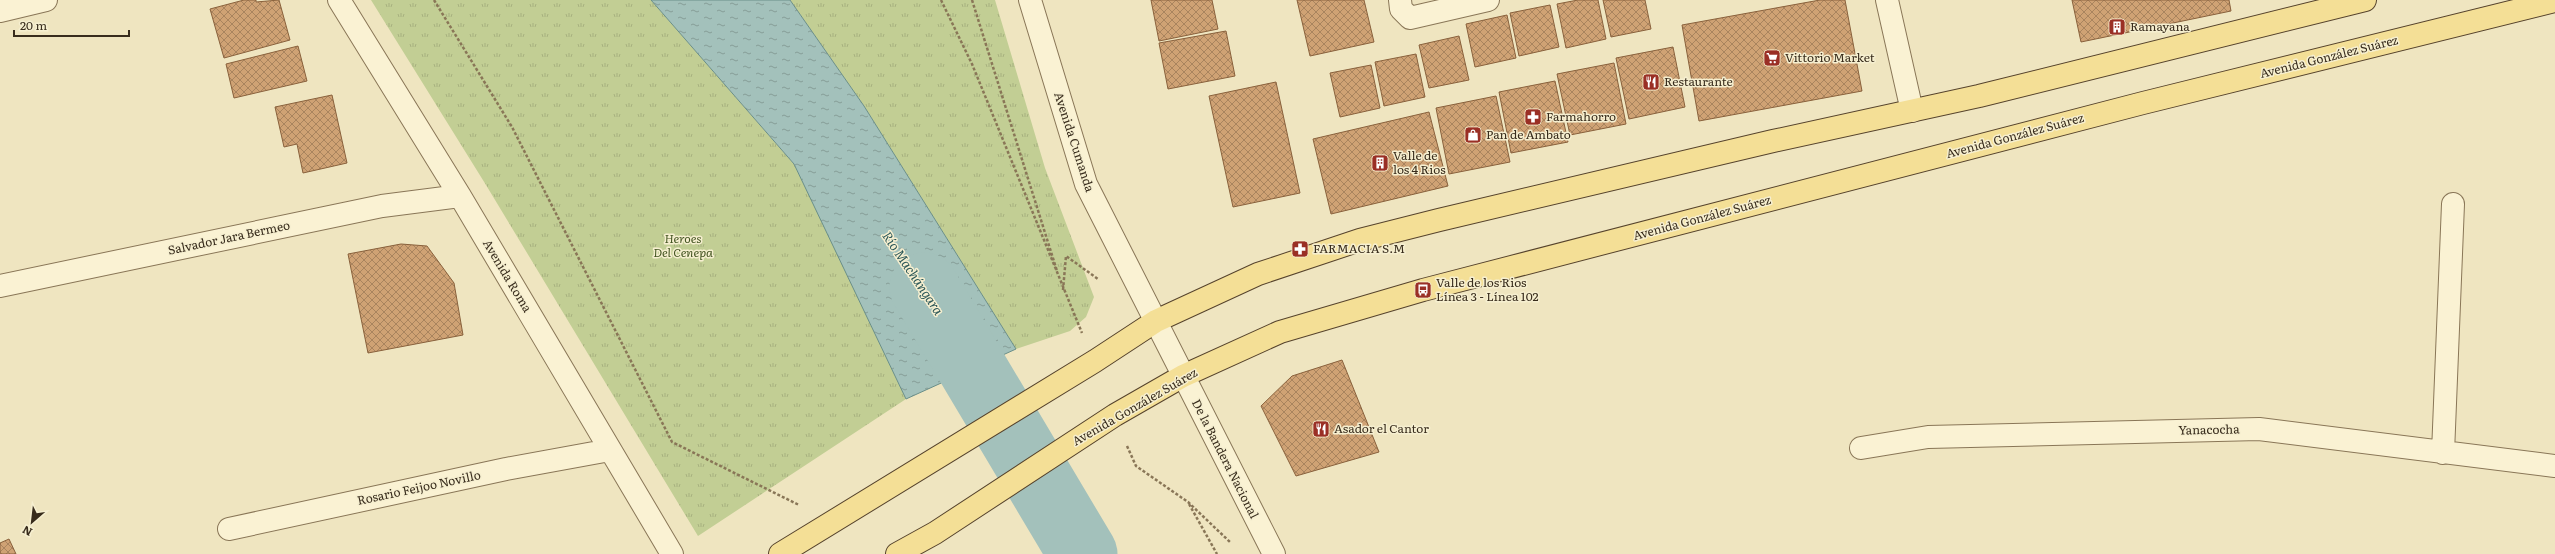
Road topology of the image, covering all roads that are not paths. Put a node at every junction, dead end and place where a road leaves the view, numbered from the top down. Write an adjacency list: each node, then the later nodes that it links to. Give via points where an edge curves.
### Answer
1 (46, 0): 9 (street)
2 (339, 0): 11 (street, Avenida Roma)
3 (1030, 0): 14 (street, Avenida Cumanda, via 1086,184)
4 (1400, 0): 5 (street, via 1401,9 1410,18)
5 (1488, 0)
6 (1887, 0): 10 (street)
7 (2365, 0): 10 (main road)
8 (2555, 1): 15 (main road, Avenida González Suárez, via 2143,103 1423,290 1280,332)
9 (0, 11)
10 (1912, 111): 14 (main road, via 1773,141 1360,240 1258,274)
11 (460, 196): 13 (street, Salvador Jara Bermeo, via 382,206); 17 (street, Avenida Roma)
12 (2453, 204): 18 (street)
13 (0, 286)
14 (1156, 321): 15 (street, De la Bandera Nacional); 22 (main road)
15 (1183, 376): 23 (main road, Avenida González Suárez, via 1115,415 935,533); 24 (street, De la Bandera Nacional)
16 (1861, 448): 18 (street, Yanacocha, via 1928,437 2259,429)
17 (610, 450): 20 (street, Rosario Feijoo Novillo, via 506,469); 21 (street, Avenida Roma)
18 (2443, 453): 19 (street, Yanacocha)
19 (2555, 466)
20 (229, 529)
21 (672, 554)
22 (780, 554)
23 (897, 554)
24 (1274, 554)

